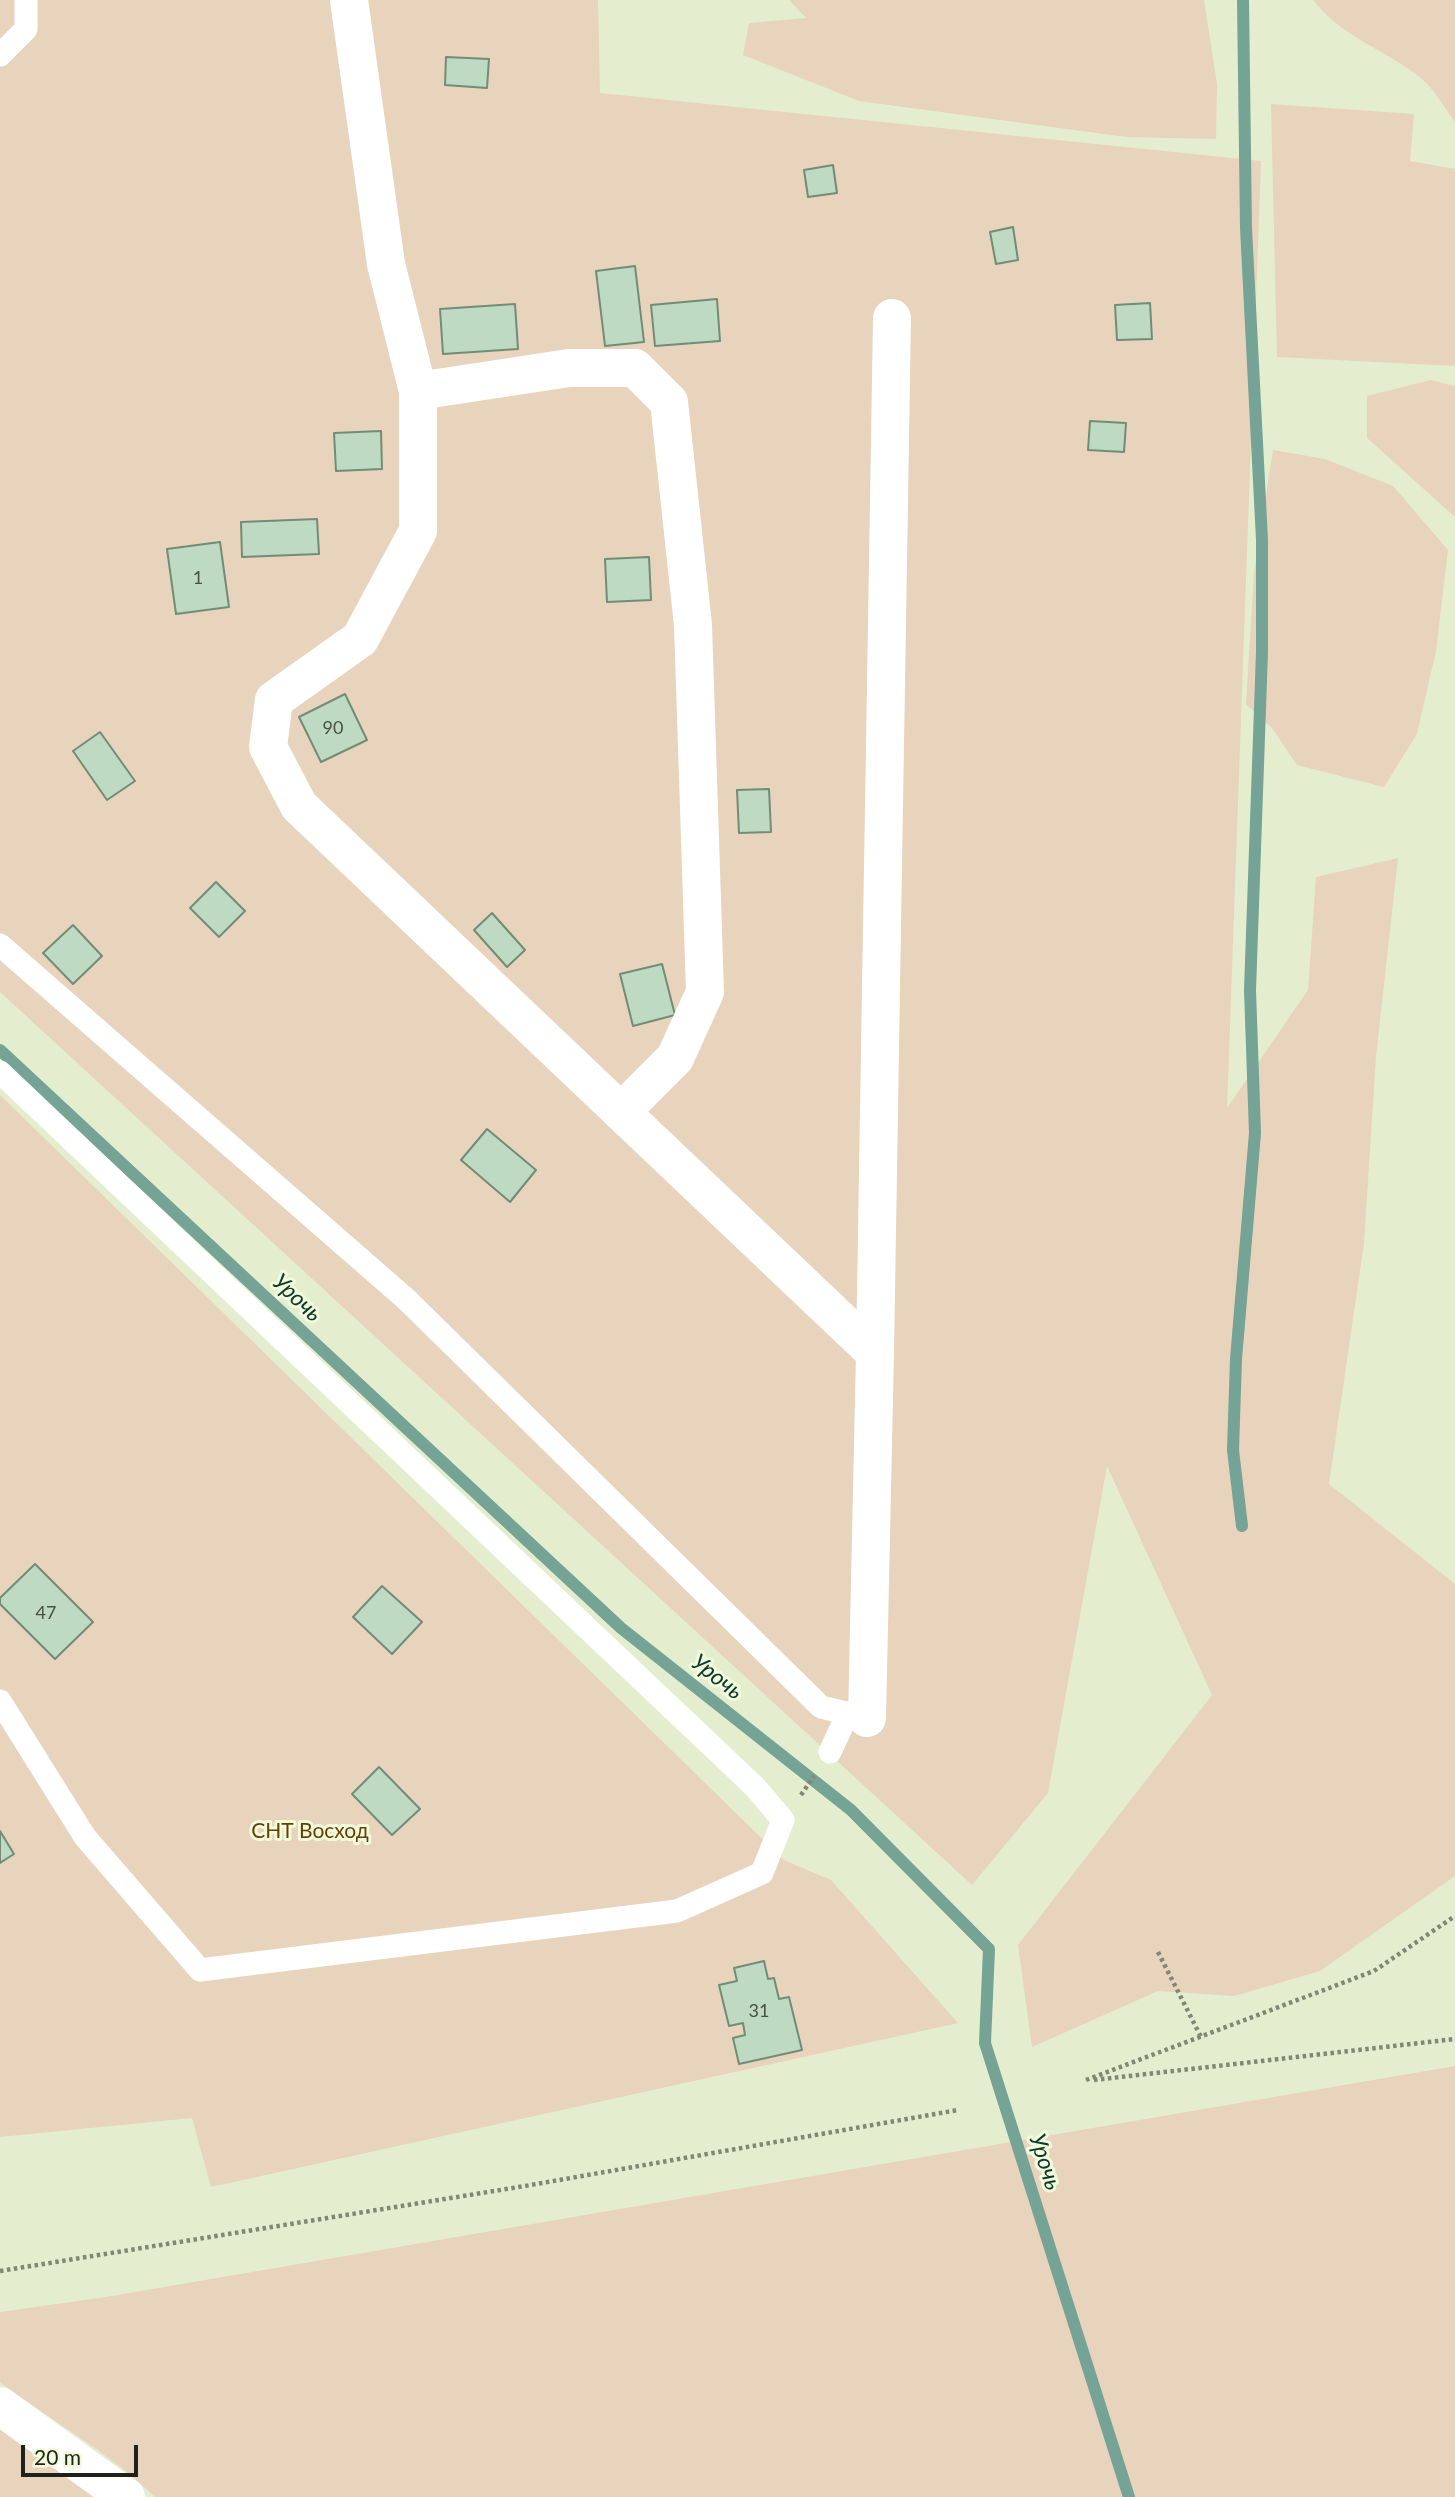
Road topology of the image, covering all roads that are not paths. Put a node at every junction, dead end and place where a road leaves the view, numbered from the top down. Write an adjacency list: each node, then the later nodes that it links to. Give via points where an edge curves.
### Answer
1 (26, 0): 3 (lane, via 26,29)
2 (349, 0): 5 (street, via 386,264)
3 (0, 55)
4 (892, 318): 9 (street)
5 (418, 391): 8 (street, via 418,531 360,639 274,699 268,747 299,806); 8 (street, via 569,368 635,368 669,402 693,625 705,992 675,1058)
6 (0, 945): 11 (lane, via 406,1299 821,1707)
7 (0, 1072): 10 (lane, via 755,1787 783,1820 762,1873 677,1911 200,1970 85,1838)
8 (621, 1112): 9 (street)
9 (875, 1353): 11 (street)
10 (0, 1702)
11 (858, 1716): 12 (lane)
12 (830, 1752)
13 (0, 2406): 14 (street)
14 (126, 2497)

